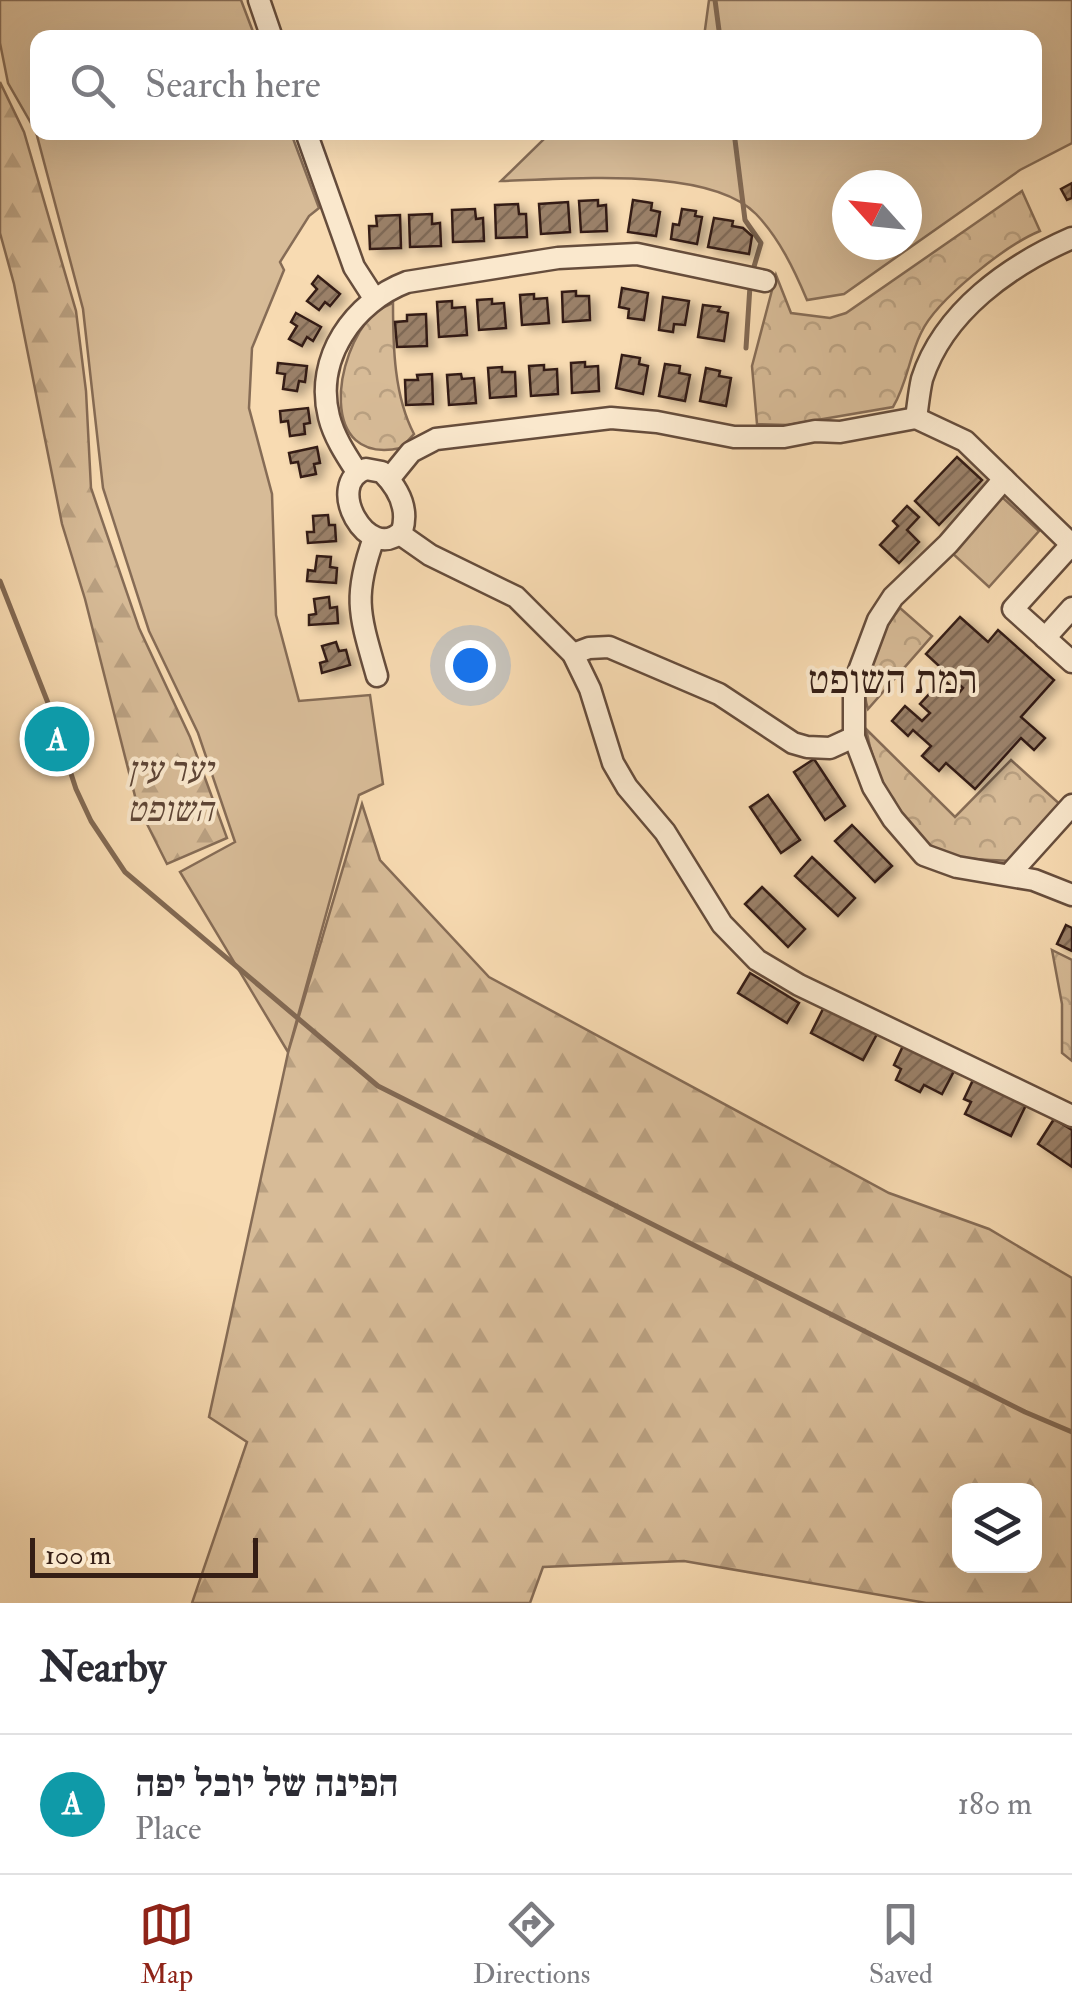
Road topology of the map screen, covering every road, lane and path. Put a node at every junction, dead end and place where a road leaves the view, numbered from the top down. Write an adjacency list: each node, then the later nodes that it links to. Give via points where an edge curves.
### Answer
1 (259, 0): 2 (street)
2 (269, 30)
3 (309, 140): 6 (street, via 354,267)
4 (1072, 238): 7 (street, via 1005,273 964,312 923,376)
5 (765, 281): 6 (street, via 636,254 558,258 430,278)
6 (374, 298): 8 (street, via 346,328 327,378 330,419)
7 (916, 418): 9 (street, via 784,437 734,437 612,418 423,443); 10 (street, via 965,441)
8 (357, 472): 9 (street, via 375,469); 12 (street, via 348,488 350,507)
9 (389, 478): 11 (street, via 405,514)
10 (1004, 479): 13 (street); 19 (street, via 878,620 854,684)
11 (400, 534): 12 (street); 16 (street, via 430,556 516,597)
12 (374, 538): 18 (street, via 358,598)
13 (1072, 545): 15 (street, via 1014,609)
14 (1072, 608): 15 (street)
15 (1046, 638): 17 (street)
16 (573, 654): 19 (street, via 609,647 719,694 807,747 830,748); 23 (street, via 618,774 742,946 799,985)
17 (1072, 662)
18 (377, 676)
19 (854, 738): 21 (street, via 892,819 924,855)
20 (1072, 805): 21 (street)
21 (1009, 874): 22 (street)
22 (1072, 895)
23 (1072, 1116)

